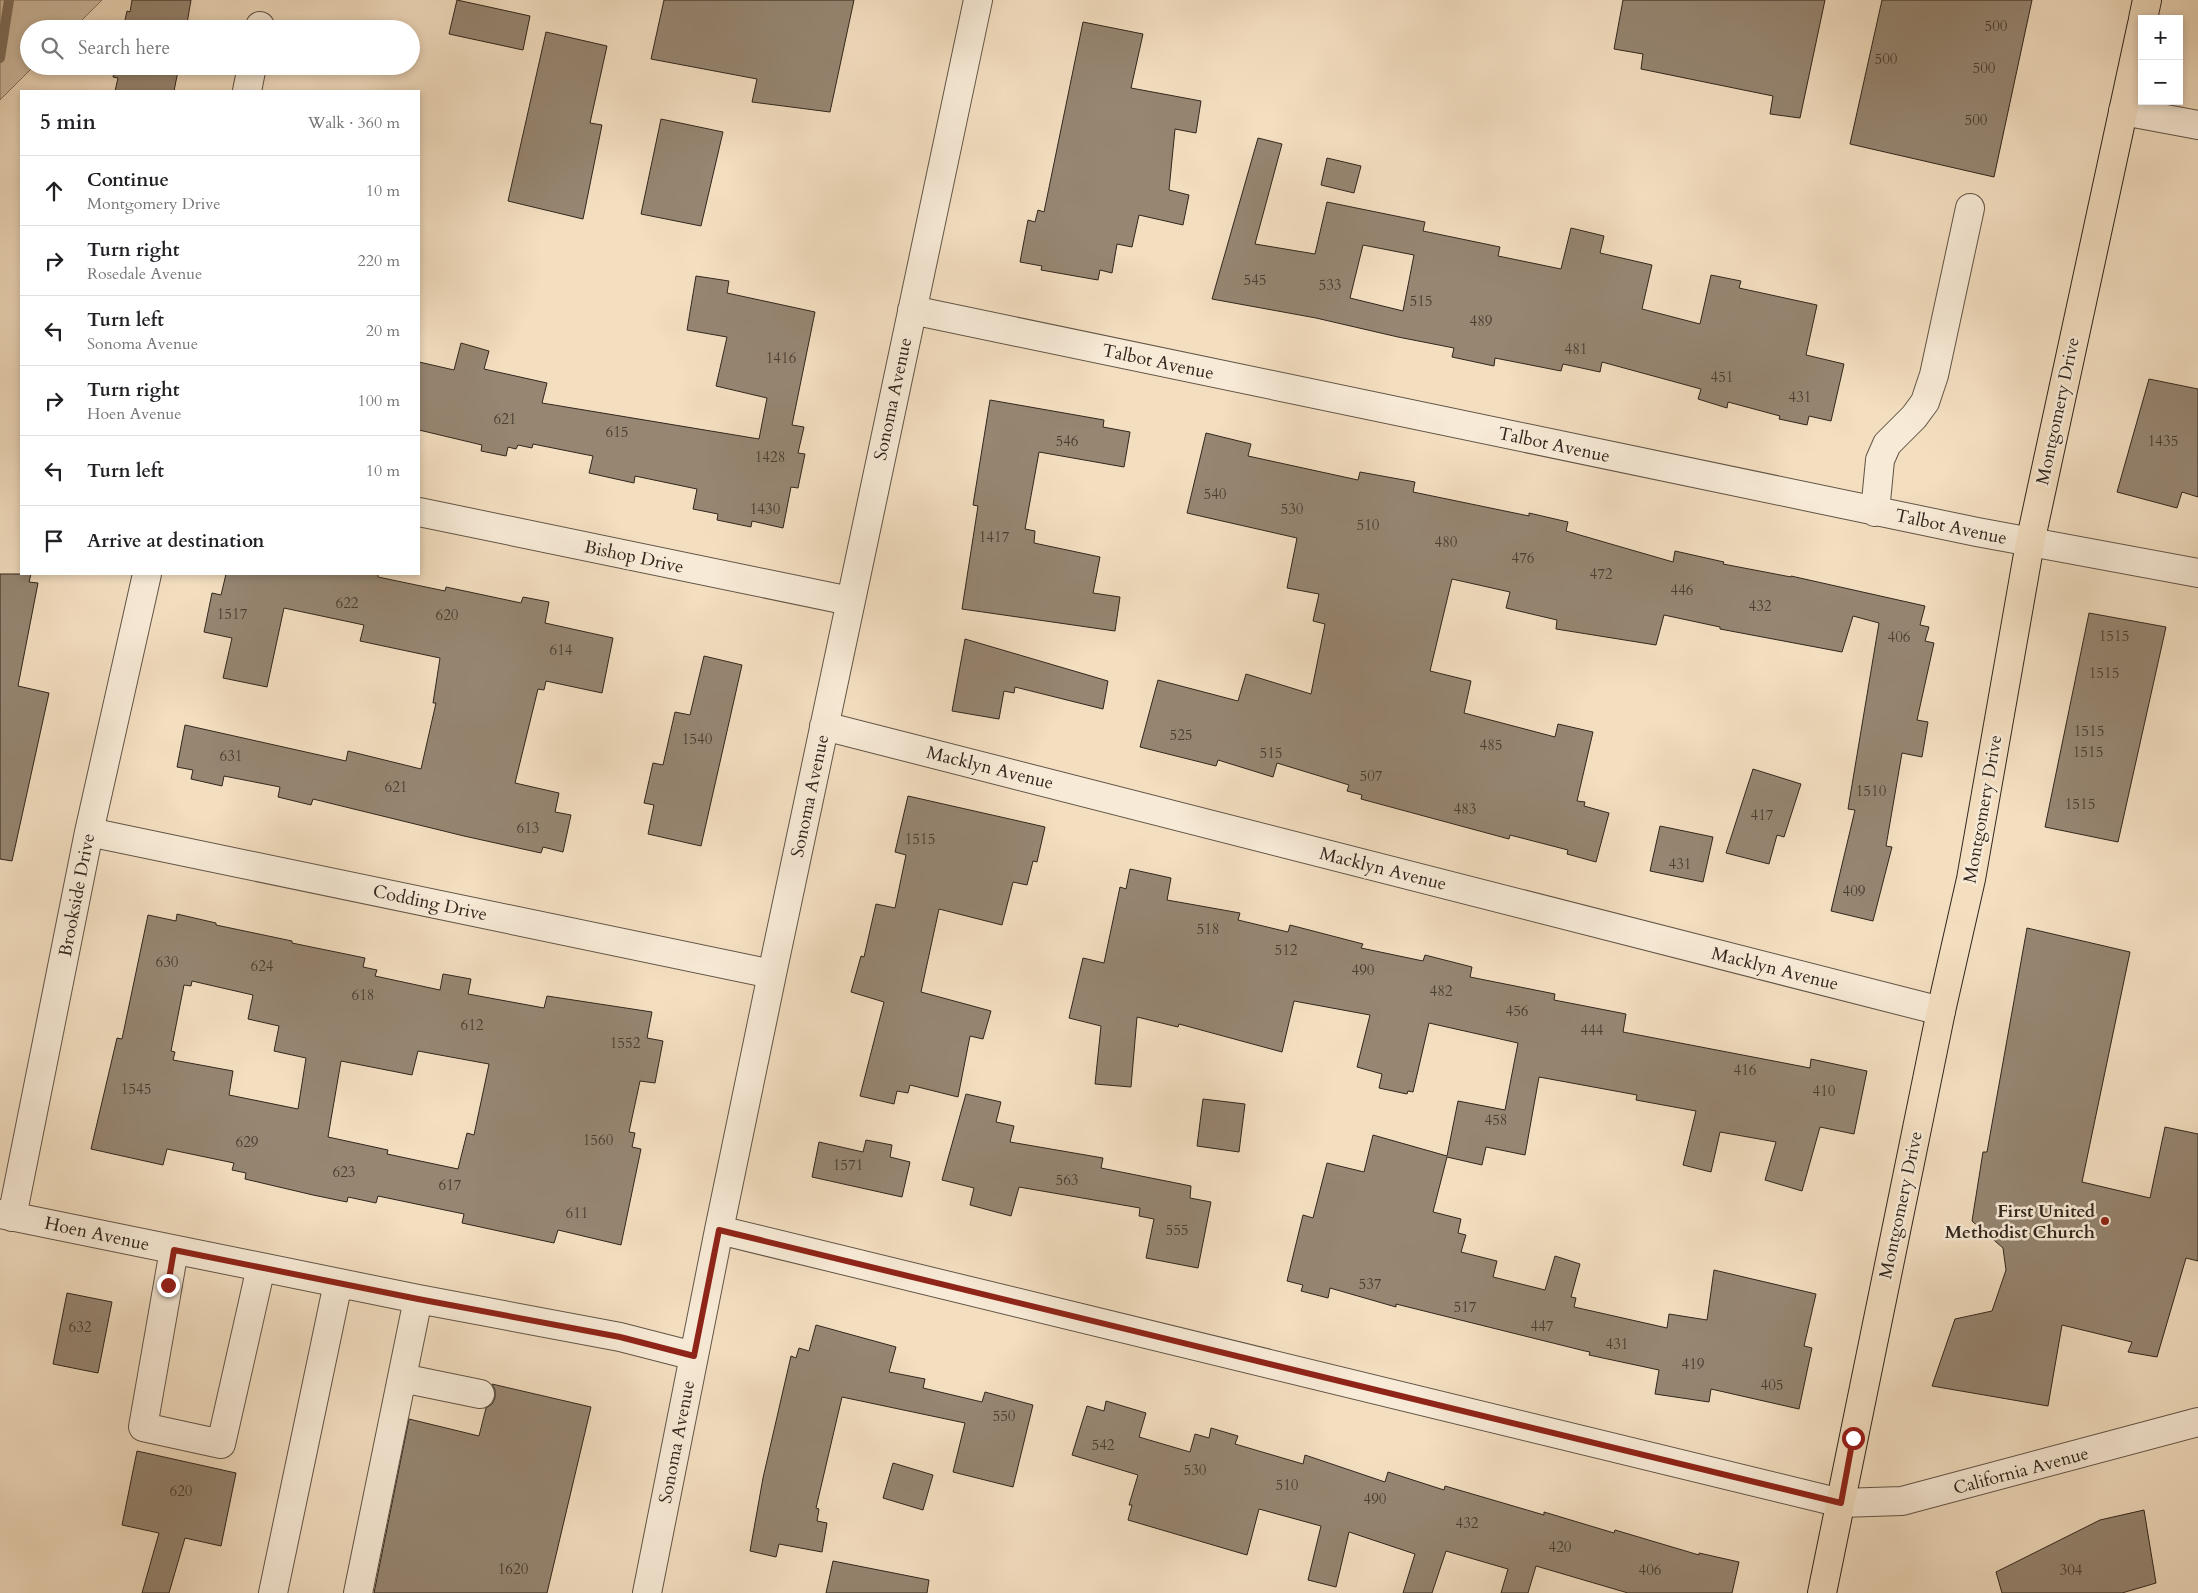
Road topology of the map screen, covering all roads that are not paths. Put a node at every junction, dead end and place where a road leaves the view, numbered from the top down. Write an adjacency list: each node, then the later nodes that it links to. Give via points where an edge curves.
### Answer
1 (978, 0): 10 (street, Sonoma Avenue)
2 (2147, 0): 3 (main road)
3 (2144, 15)
4 (2138, 42): 7 (main road, Montgomery Drive)
5 (250, 75): 6 (street)
6 (247, 90)
7 (2123, 111): 8 (street); 13 (main road, Montgomery Drive)
8 (2198, 125)
9 (1970, 208): 12 (street, via 1934,375 1925,402 1887,444 1880,460)
10 (912, 310): 12 (street, Talbot Avenue); 16 (street, Sonoma Avenue)
11 (420, 512): 16 (street, Bishop Drive)
12 (1875, 512): 13 (street, Talbot Avenue)
13 (2030, 543): 14 (street, Talbot Avenue); 20 (main road, Montgomery Drive, via 1971,879)
14 (2198, 573)
15 (147, 575): 18 (street, Brookside Drive)
16 (850, 601): 17 (street, Sonoma Avenue)
17 (824, 726): 19 (street, Sonoma Avenue); 20 (street, Macklyn Avenue)
18 (89, 832): 19 (street, Codding Drive); 21 (street, Brookside Drive)
19 (772, 974): 22 (street, Sonoma Avenue)
20 (1941, 1011): 31 (main road, Montgomery Drive)
21 (6, 1215): 23 (street, Hoen Avenue)
22 (719, 1230): 27 (street, Sonoma Avenue); 31 (street, California Avenue)
23 (174, 1250): 24 (street, Hoen Avenue); 24 (street, via 143,1427 221,1444)
24 (261, 1267): 25 (street, Hoen Avenue)
25 (338, 1283): 26 (street, Hoen Avenue); 32 (street)
26 (418, 1299): 27 (street, Hoen Avenue, via 620,1337); 28 (street)
27 (694, 1356): 34 (street, Sonoma Avenue)
28 (402, 1378): 29 (street); 33 (street)
29 (480, 1394)
30 (2198, 1422): 31 (street, California Avenue, via 1902,1501)
31 (1841, 1503): 35 (main road, Montgomery Drive)
32 (273, 1593)
33 (358, 1593)
34 (647, 1593)
35 (1822, 1593)

